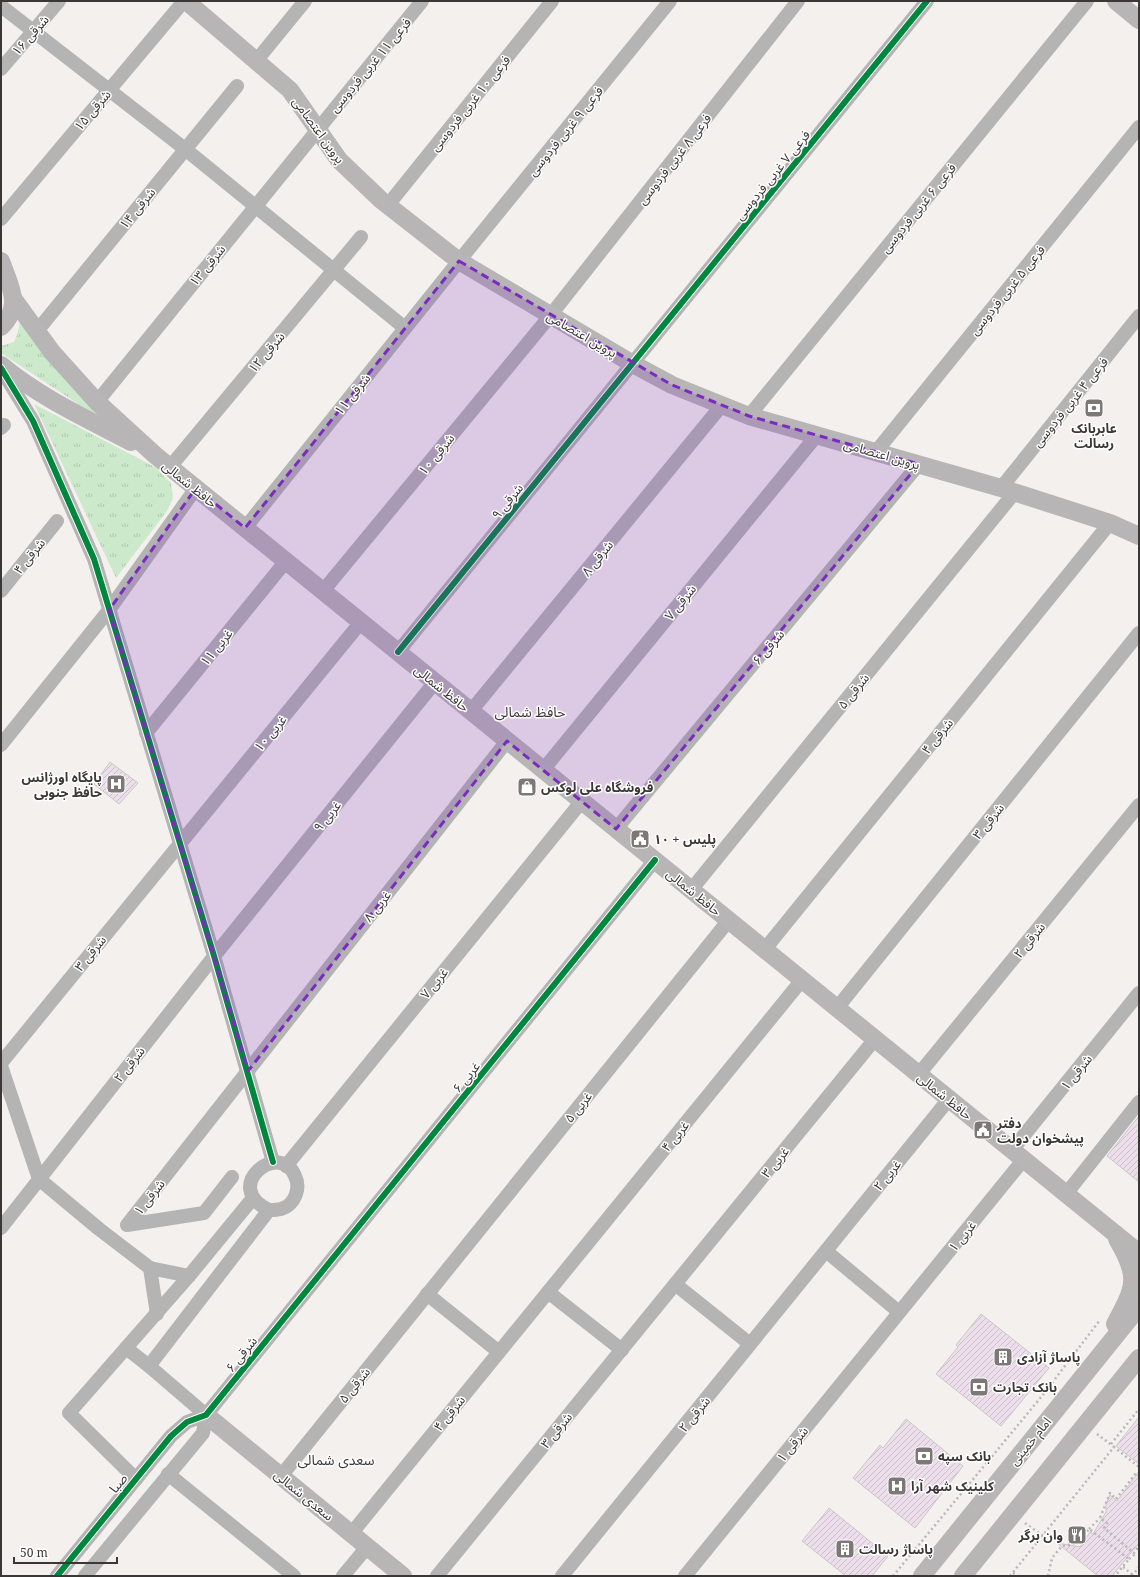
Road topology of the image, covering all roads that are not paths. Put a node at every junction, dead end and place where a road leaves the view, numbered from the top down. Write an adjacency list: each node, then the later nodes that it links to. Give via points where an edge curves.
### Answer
1 (60, 1): 13 (street, ۱۶ شرقی)
2 (185, 1): 14 (main road, پروین اعتصامی); 17 (street, ۱۵ شرقی)
3 (305, 1): 14 (street)
4 (422, 1): 19 (street, فرعی ۱۱ غربی فردوسی)
5 (552, 1): 21 (street, فرعی ۱۰ غربی فردوسی)
6 (670, 1): 25 (street, فرعی ۹ غربی فردوسی)
7 (798, 1): 29 (street, فرعی ۸ غربی فردوسی)
8 (927, 1): 34 (street, فرعی ۷ غربی فردوسی)
9 (1087, 1): 38 (street, فرعی ۶ غربی فردوسی)
10 (1116, 1): 12 (main road)
11 (1, 6): 13 (street)
12 (1139, 20)
13 (34, 30): 15 (street, ۱۶ شرقی); 17 (street)
14 (256, 61): 19 (main road, پروین اعتصامی, via 290,90)
15 (1, 69)
16 (238, 86): 20 (street, ۱۴ شرقی)
17 (110, 90): 20 (street); 23 (street, ۱۵ شرقی)
18 (1139, 127): 40 (street, فرعی ۵ غربی فردوسی)
19 (317, 128): 21 (main road, پروین اعتصامی, via 339,160); 22 (street, ۱۳ شرقی)
20 (185, 149): 22 (street); 33 (street, ۱۴ شرقی)
21 (388, 205): 25 (main road, پروین اعتصامی)
22 (254, 206): 27 (street); 36 (street, ۱۳ شرقی)
23 (1, 220)
24 (361, 236): 27 (street, ۱۲ شرقی)
25 (459, 260): 29 (main road, پروین اعتصامی); 32 (street, ۱۱ شرقی)
26 (1, 261): 28 (main road, حافظ شمالی)
27 (333, 271): 32 (street); 43 (street, ۱۲ شرقی)
28 (15, 301): 31 (main road, via 13,311); 33 (main road, حافظ شمالی)
29 (550, 316): 34 (main road, پروین اعتصامی); 52 (street, شرقی ۱۰)
30 (1139, 316): 45 (street, فرعی ۴ غربی فردوسی)
31 (1, 328)
32 (405, 328): 48 (street, ۱۱ شرقی)
33 (36, 331): 36 (main road, حافظ شمالی)
34 (633, 364): 37 (main road, پروین اعتصامی, via 672,385); 56 (street, شرقی ۹)
35 (1, 367): 41 (main road, حافظ شمالی, via 62,405); 53 (street, via 33,421 58,475 94,559)
36 (97, 402): 41 (main road, حافظ شمالی)
37 (722, 405): 38 (main road, پروین اعتصامی); 58 (street, ۸ شرقی)
38 (750, 416): 39 (main road, پروین اعتصامی)
39 (817, 435): 40 (main road, پروین اعتصامی); 62 (street, ۷ شرقی)
40 (876, 453): 42 (main road, پروین اعتصامی)
41 (155, 455): 43 (main road, حافظ شمالی)
42 (919, 464): 45 (main road, پروین اعتصامی); 65 (street, ۶ شرقی)
43 (170, 467): 44 (main road, حافظ شمالی)
44 (196, 488): 48 (main road, حافظ شمالی); 53 (street)
45 (1008, 490): 47 (main road, پروین اعتصامی); 68 (street, ۵ شرقی)
46 (57, 521): 51 (street, ۴ شرقی)
47 (1110, 523): 49 (main road, پروین اعتصامی); 70 (street, ۴ شرقی)
48 (245, 528): 50 (main road, حافظ شمالی)
49 (1138, 533)
50 (286, 561): 52 (main road, حافظ شمالی); 59 (street, ۱۱ غربی)
51 (1, 591)
52 (323, 591): 54 (main road, حافظ شمالی)
53 (109, 610): 59 (street); 61 (street)
54 (361, 622): 56 (main road, حافظ شمالی); 66 (street, ۱۰ غربی)
55 (1139, 633): 74 (street, ۳ شرقی)
56 (398, 652): 57 (main road, حافظ شمالی)
57 (435, 682): 58 (main road, حافظ شمالی); 71 (street, ۹ غربی)
58 (471, 711): 60 (main road, حافظ شمالی)
59 (146, 734): 66 (street)
60 (507, 741): 62 (main road, حافظ شمالی); 77 (street, ۸ غربی)
61 (1, 745)
62 (543, 770): 63 (main road, حافظ شمالی)
63 (582, 801): 65 (main road, حافظ شمالی); 82 (street, ۷ غربی)
64 (1139, 805): 78 (street, ۲ شرقی)
65 (616, 828): 67 (main road, حافظ شمالی)
66 (179, 844): 71 (street); 76 (street, ۳ شرقی)
67 (655, 860): 68 (main road, حافظ شمالی); 98 (street, ۶ غربی)
68 (691, 890): 69 (main road, حافظ شمالی)
69 (728, 920): 70 (main road, حافظ شمالی); 97 (street, ۵ غربی)
70 (765, 949): 72 (main road, حافظ شمالی)
71 (216, 953): 77 (street); 84 (street, ۲ شرقی)
72 (802, 980): 74 (main road, حافظ شمالی); 96 (street, ۴ غربی)
73 (1139, 993): 81 (street, ۱ شرقی)
74 (836, 1008): 75 (main road, حافظ شمالی)
75 (875, 1039): 78 (main road, حافظ شمالی); 95 (street, ۳ غربی)
76 (1, 1065): 84 (street)
77 (248, 1071): 82 (street); 83 (street, ۱ شرقی, via 127,1225 204,1213)
78 (919, 1074): 79 (main road, حافظ شمالی)
79 (949, 1099): 81 (main road, حافظ شمالی); 91 (street, ۲ غربی)
80 (1139, 1102): 85 (street)
81 (1018, 1155): 85 (main road, حافظ شمالی); 100 (street, ۱ غربی)
82 (280, 1164): 86 (street, via 262,1166 253,1174 250,1186); 87 (street, via 295,1175 298,1188 293,1201 282,1209)
83 (232, 1177)
84 (39, 1179): 88 (street); 93 (street)
85 (1066, 1194): 89 (main road, حافظ شمالی)
86 (253, 1198): 87 (street, via 259,1206); 94 (street)
87 (269, 1210): 108 (street)
88 (1, 1228)
89 (1113, 1232): 90 (main road); 92 (main road, حافظ شمالی); 107 (main road, via 1128,1256 1133,1280 1124,1307)
90 (1139, 1242)
91 (826, 1251): 100 (street); 102 (street, ۲ شرقی)
92 (1139, 1253)
93 (150, 1268): 94 (street); 101 (street)
94 (188, 1276): 101 (street)
95 (675, 1284): 102 (street); 104 (street, ۳ شرقی)
96 (548, 1292): 104 (street); 105 (street, ۴ شرقی)
97 (427, 1294): 105 (street); 111 (street, ۵ شرقی)
98 (293, 1307): 109 (street, ۶ شرقی)
99 (1139, 1307): 107 (main road, امام خمینی)
100 (900, 1312): 123 (street, ۱ شرقی)
101 (156, 1314): 103 (street)
102 (750, 1344): 122 (street, ۲ شرقی)
103 (126, 1348): 108 (street); 112 (street, via 69,1413)
104 (622, 1350): 121 (street, ۳ شرقی)
105 (499, 1352): 113 (street, ۴ شرقی)
106 (1139, 1358): 125 (main road)
107 (1094, 1362): 115 (main road, امام خمینی)
108 (149, 1366): 109 (street)
109 (206, 1415): 110 (street, via 203,1433); 111 (main road, سعدی شمالی); 112 (street, صبا, via 187,1422 171,1436)
110 (168, 1474): 117 (street); 118 (street)
111 (281, 1476): 113 (main road, سعدی شمالی)
112 (136, 1479): 116 (street, صبا)
113 (351, 1534): 114 (main road, سعدی شمالی)
114 (367, 1547): 119 (street); 120 (main road, سعدی شمالی)
115 (932, 1569): 124 (main road, امام خمینی)
116 (57, 1576)
117 (85, 1576)
118 (294, 1576)
119 (343, 1576)
120 (402, 1576)
121 (437, 1576)
122 (562, 1576)
123 (685, 1576)
124 (922, 1576)
125 (963, 1576)

